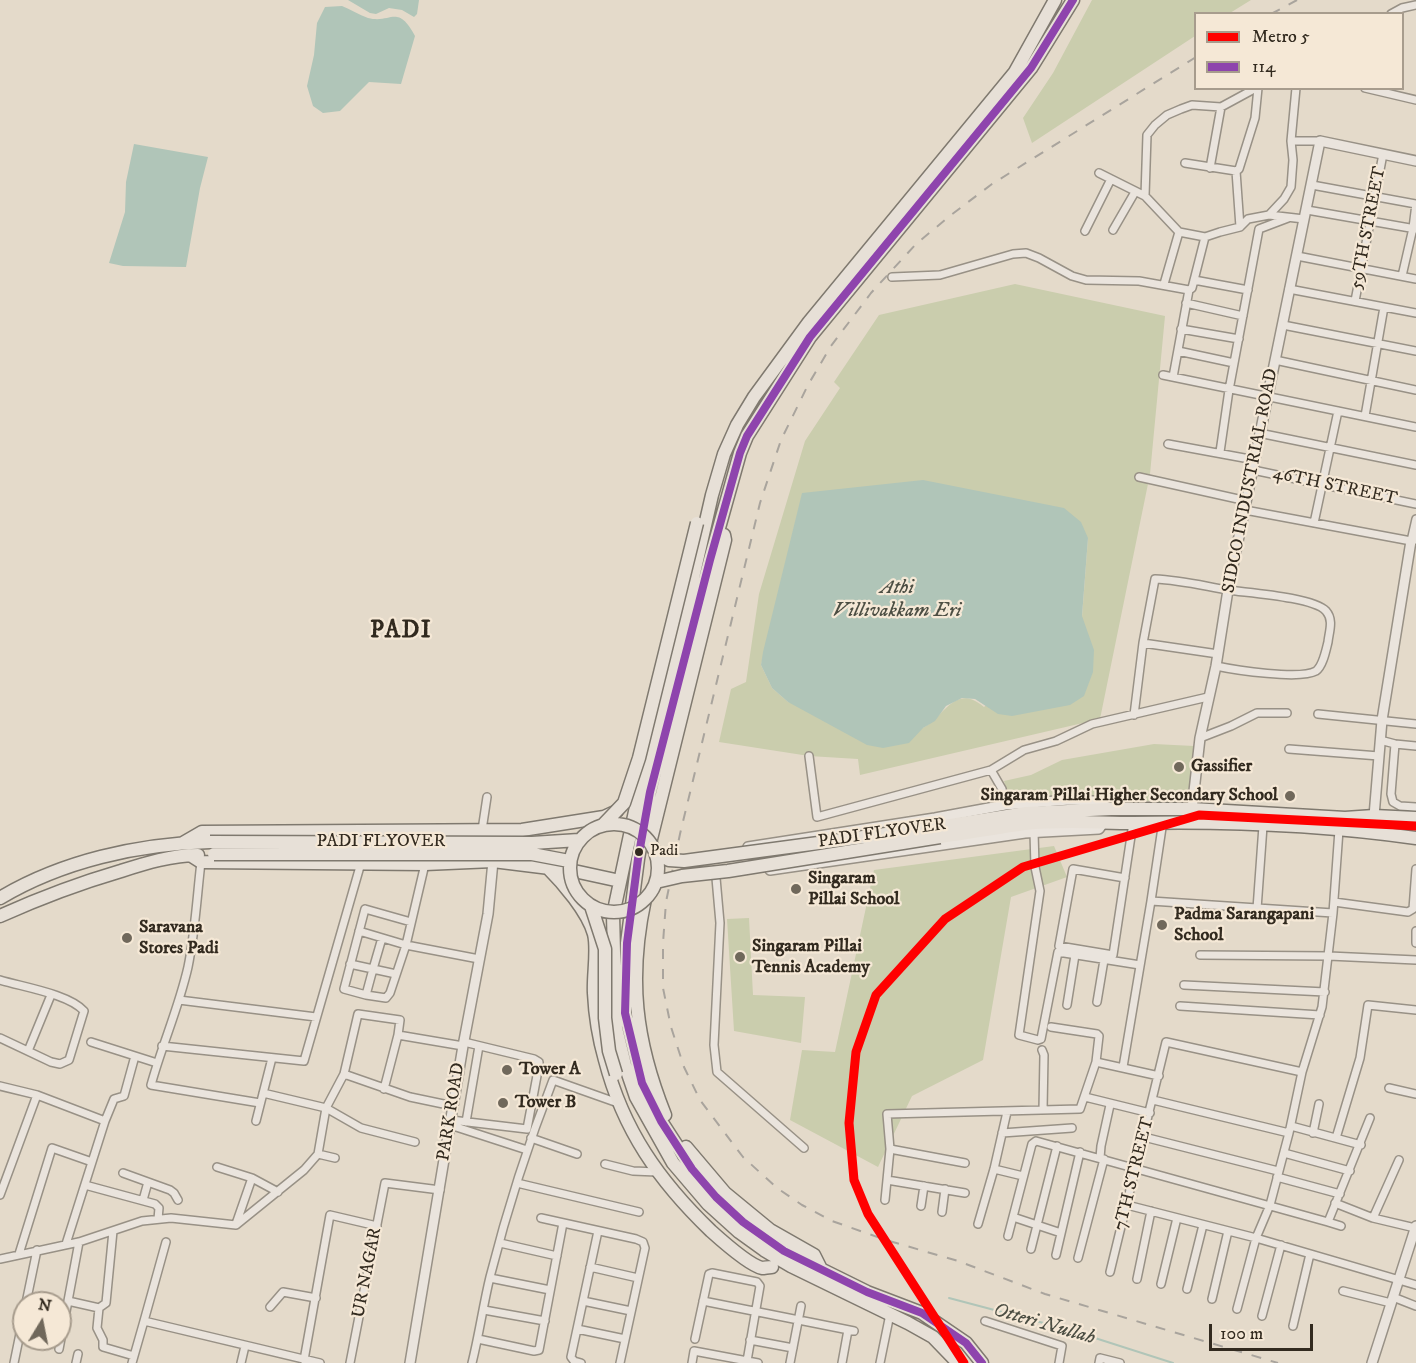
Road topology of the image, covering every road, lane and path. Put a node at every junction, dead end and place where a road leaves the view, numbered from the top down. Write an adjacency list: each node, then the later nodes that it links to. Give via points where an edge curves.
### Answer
1 (1055, 0): 77 (main road, via 1015,72 835,290 754,397 724,454)
2 (1073, 0): 81 (main road, via 1031,68 810,337 747,436)
3 (1416, 5): 4 (street)
4 (1395, 12)
5 (1253, 90): 10 (street)
6 (1257, 90): 17 (street, via 1255,118)
7 (1296, 90): 11 (street)
8 (1375, 90): 9 (street)
9 (1416, 100)
10 (1221, 107): 16 (street); 22 (street, via 1192,105 1167,115 1147,135)
11 (1291, 141): 12 (street); 26 (street, via 1291,187)
12 (1320, 141): 13 (street); 20 (street, SIDCO INDUSTRIAL ROAD)
13 (1383, 154): 14 (street); 23 (street, 59TH STREET)
14 (1416, 161)
15 (1185, 164): 16 (street)
16 (1210, 168): 17 (street)
17 (1236, 171): 29 (street)
18 (1099, 173): 19 (street)
19 (1112, 179): 21 (street); 32 (street)
20 (1312, 185): 23 (street); 25 (street, SIDCO INDUSTRIAL ROAD)
21 (1135, 192): 22 (street); 31 (street)
22 (1145, 196): 33 (street)
23 (1374, 196): 24 (street); 28 (street, 59TH STREET)
24 (1416, 204): 30 (street)
25 (1306, 214): 27 (street); 28 (street); 37 (street, SIDCO INDUSTRIAL ROAD)
26 (1269, 215): 27 (street); 29 (street, via 1248,219)
27 (1288, 218): 46 (street, via 1259,230)
28 (1369, 222): 30 (street); 38 (street, 59TH STREET)
29 (1240, 227): 34 (street)
30 (1414, 229): 35 (street)
31 (1113, 230)
32 (1085, 231)
33 (1179, 232): 34 (street); 43 (street)
34 (1205, 237): 42 (street)
35 (1406, 254): 36 (street); 39 (street)
36 (1416, 255)
37 (1297, 256): 38 (street); 44 (street, SIDCO INDUSTRIAL ROAD)
38 (1360, 267): 39 (street); 47 (street, 59TH STREET)
39 (1402, 276): 41 (street)
40 (892, 277): 43 (street, via 940,275 1026,253 1086,280)
41 (1416, 279)
42 (1194, 280): 45 (street); 46 (street)
43 (1164, 284): 45 (street)
44 (1289, 289): 47 (street); 52 (street, SIDCO INDUSTRIAL ROAD)
45 (1189, 290): 48 (street)
46 (1248, 290): 51 (street)
47 (1355, 301): 49 (street)
48 (1186, 303): 51 (street); 53 (street)
49 (1384, 307): 50 (street); 55 (street)
50 (1416, 313)
51 (1243, 316): 54 (street)
52 (1283, 325): 55 (street); 58 (street, SIDCO INDUSTRIAL ROAD)
53 (1181, 329): 54 (street); 56 (street)
54 (1239, 339): 59 (street)
55 (1378, 343): 57 (street); 62 (street)
56 (1178, 351): 59 (street); 61 (street)
57 (1416, 351)
58 (1275, 360): 62 (street); 65 (street, SIDCO INDUSTRIAL ROAD)
59 (1234, 363): 63 (street)
60 (1163, 375): 61 (street)
61 (1173, 377): 63 (street)
62 (1371, 380): 64 (street); 67 (street)
63 (1229, 390): 65 (street); 72 (street)
64 (1416, 390)
65 (1267, 398): 66 (street); 69 (street, SIDCO INDUSTRIAL ROAD)
66 (1338, 411): 67 (street); 71 (street)
67 (1365, 416): 68 (street)
68 (1416, 427)
69 (1259, 434): 71 (street); 73 (street, SIDCO INDUSTRIAL ROAD)
70 (1168, 444): 72 (street, 46TH STREET)
71 (1330, 449): 74 (street); 76 (street)
72 (1220, 452): 73 (street, 46TH STREET)
73 (1254, 465): 76 (street, 46TH STREET); 79 (street, SIDCO INDUSTRIAL ROAD)
74 (1416, 465)
75 (1139, 477): 79 (street)
76 (1323, 484): 78 (street, 46TH STREET); 82 (street)
77 (712, 495): 103 (main road); 115 (main road, PADI FLYOVER, bridge, via 699,514 639,758 624,803)
78 (1416, 504)
79 (1246, 506): 82 (street); 84 (street, SIDCO INDUSTRIAL ROAD)
80 (1416, 519): 83 (street)
81 (721, 524): 125 (main road, via 725,540); 305 (main road, via 650,792 627,943 625,1013 642,1083 692,1169 716,1197 761,1236)
82 (1314, 524): 83 (street)
83 (1413, 539): 92 (street)
84 (1228, 590): 85 (street, via 1155,579); 86 (street, SIDCO INDUSTRIAL ROAD); 87 (street, via 1312,604 1326,611 1331,622 1324,657 1314,672 1243,672)
85 (1143, 643): 86 (street); 91 (street)
86 (1218, 654): 87 (street, SIDCO INDUSTRIAL ROAD)
87 (1216, 666): 88 (street, SIDCO INDUSTRIAL ROAD)
88 (1208, 697): 91 (street); 94 (street, SIDCO INDUSTRIAL ROAD)
89 (1287, 713): 94 (street, via 1257,713)
90 (1318, 714): 92 (street)
91 (1134, 715): 101 (street, via 1092,724 1056,741 1024,750)
92 (1382, 720): 93 (street); 95 (street)
93 (1416, 724)
94 (1200, 738): 107 (street, SIDCO INDUSTRIAL ROAD)
95 (1380, 740): 96 (street); 100 (street)
96 (1395, 744): 97 (street); 105 (street, via 1391,798 1400,806)
97 (1416, 746)
98 (1289, 749): 100 (street)
99 (809, 756): 101 (street, via 817,817)
100 (1379, 756): 109 (street)
101 (991, 770): 104 (street)
102 (486, 797): 117 (street)
103 (637, 802): 118 (main road, via 604,817); 136 (main road)
104 (1005, 804): 106 (street, via 1069,800 1093,801); 134 (street, via 715,852)
105 (1416, 807)
106 (1111, 808): 107 (main road, PADI FLYOVER); 108 (main road, PADI FLYOVER)
107 (1192, 809): 109 (main road, PADI FLYOVER, via 1345,818); 111 (street, SIDCO INDUSTRIAL ROAD)
108 (1088, 816): 112 (main road, PADI FLYOVER); 125 (main road, PADI FLYOVER, bridge, via 1026,813 684,861 669,860); 137 (main road, PADI FLYOVER, bridge)
109 (1374, 816): 110 (main road, PADI FLYOVER)
110 (1416, 818)
111 (1187, 821): 113 (main road, PADI FLYOVER); 116 (main road, PADI FLYOVER)
112 (1104, 822): 114 (main road, PADI FLYOVER); 120 (street, via 1099,829)
113 (1163, 822): 114 (main road, PADI FLYOVER); 140 (street)
114 (1134, 823): 135 (street)
115 (603, 825): 122 (main road, PADI FLYOVER, bridge); 125 (main road, PADI FLYOVER, bridge, via 624,825 643,835)
116 (1263, 826): 119 (main road, PADI FLYOVER); 143 (street)
117 (482, 830): 118 (main road); 123 (main road, via 201,832)
118 (522, 830): 130 (main road)
119 (1339, 830): 121 (main road, PADI FLYOVER); 141 (street)
120 (1034, 832): 134 (street); 152 (street, via 1040,891 1020,1036 1041,1038 1058,952)
121 (1416, 838)
122 (579, 840): 124 (main road, PADI FLYOVER, bridge); 128 (main road, bridge)
123 (183, 843): 124 (main road, PADI FLYOVER); 138 (main road, via 128,851 70,866)
124 (212, 848): 126 (main road, PADI FLYOVER); 128 (main road, PADI FLYOVER, bridge, via 532,854)
125 (653, 848): 137 (main road, bridge, via 658,867)
126 (195, 858): 129 (main road); 145 (main road, via 137,866 40,898); 169 (street, via 188,965)
127 (493, 861): 130 (main road); 131 (main road); 155 (street, PARK ROAD)
128 (569, 861): 142 (main road, bridge, via 573,887)
129 (361, 863): 131 (main road); 175 (street)
130 (519, 863): 132 (main road)
131 (425, 864): 146 (street)
132 (547, 867): 136 (main road); 159 (main road, via 588,920 594,934)
133 (1416, 869): 141 (street, via 1413,909 1408,912)
134 (716, 878): 225 (street, via 720,923 714,1045 717,1072)
135 (1125, 878): 135 (street, via 1073,868 1059,946 1113,955)
136 (620, 881): 161 (main road, via 613,915)
137 (656, 882): 139 (main road, bridge)
138 (0, 898)
139 (645, 899): 142 (main road, bridge, via 620,912); 305 (main road, via 637,946 637,1018 644,1053 665,1114 686,1148 725,1193 747,1213 814,1255)
140 (1151, 902): 143 (street); 160 (street)
141 (1334, 903): 144 (street)
142 (591, 906): 302 (main road, bridge, via 605,949 609,1051 633,1121 646,1145 693,1205)
143 (1257, 909): 144 (street)
144 (1334, 913): 154 (street)
145 (0, 916)
146 (411, 922): 148 (street, via 365,909); 151 (street)
147 (1416, 930): 150 (street)
148 (359, 931): 149 (street); 158 (street)
149 (382, 938): 151 (street); 162 (street)
150 (1416, 943)
151 (406, 945): 155 (street); 163 (street)
152 (1075, 955): 156 (street); 171 (street)
153 (1200, 955): 154 (street)
154 (1329, 956): 157 (street); 166 (street)
155 (479, 959): 180 (street, PARK ROAD)
156 (1104, 960): 160 (street); 170 (street)
157 (1416, 960)
158 (350, 964): 162 (street); 168 (street, via 344,989)
159 (594, 965): 161 (main road); 202 (main road, via 594,994 604,1058)
160 (1140, 965): 189 (street)
161 (615, 966): 303 (main road, via 616,1028 625,1065 636,1097 672,1163 739,1232)
162 (373, 969): 163 (street); 168 (street)
163 (396, 974): 168 (street, via 386,998)
164 (0, 980): 167 (street)
165 (1184, 986): 166 (street)
166 (1325, 992): 174 (street)
167 (51, 995): 184 (street); 184 (street, via 79,1005 84,1011 69,1060 60,1064)
168 (366, 995)
169 (179, 1000): 175 (street); 181 (street)
170 (1097, 1002)
171 (1067, 1005)
172 (1180, 1006): 174 (street)
173 (1416, 1010): 221 (street, via 1368,1005 1360,1058)
174 (1320, 1015): 190 (street)
175 (316, 1017): 186 (street, via 304,1061)
176 (1051, 1027): 187 (street, via 1098,1035)
177 (398, 1035): 180 (street); 191 (street, via 400,1020 358,1014); 195 (street)
178 (0, 1038): 184 (street)
179 (91, 1042): 185 (street)
180 (463, 1044): 182 (street); 205 (street, PARK ROAD)
181 (162, 1046): 186 (street); 188 (street)
182 (479, 1046): 213 (street); 213 (street, via 534,1059 539,1065 527,1129)
183 (1042, 1050): 207 (street)
184 (28, 1051)
185 (135, 1056): 188 (street); 211 (street, via 124,1096 114,1099)
186 (272, 1058): 197 (street)
187 (1096, 1062): 189 (street); 199 (street)
188 (157, 1063): 201 (street, via 151,1085)
189 (1123, 1067): 192 (street)
190 (1302, 1072): 192 (street, 7TH STREET, via 1166,1042); 216 (street)
191 (344, 1074): 195 (street); 206 (street)
192 (1159, 1076): 200 (street, 7TH STREET)
193 (0, 1086): 198 (street)
194 (1389, 1088): 196 (street)
195 (384, 1089): 205 (street)
196 (1416, 1092)
197 (263, 1093): 201 (street); 206 (street)
198 (37, 1095): 211 (street); 256 (street)
199 (1085, 1097): 204 (street); 207 (street, via 1080,1109)
200 (1153, 1100): 209 (street, 7TH STREET); 216 (street)
201 (260, 1102): 212 (street)
202 (618, 1103): 220 (street, via 553,1080); 242 (main road)
203 (1319, 1104): 217 (street)
204 (1110, 1105): 209 (street); 233 (street)
205 (453, 1106): 214 (street, PARK ROAD)
206 (326, 1108): 222 (street, via 362,1128); 229 (street)
207 (1043, 1110): 208 (street)
208 (1007, 1112): 218 (street); 226 (street, via 887,1114)
209 (1150, 1113): 219 (street, 7TH STREET)
210 (1370, 1118): 223 (street)
211 (105, 1121): 235 (street)
212 (256, 1121)
213 (466, 1122): 214 (street)
214 (450, 1123): 227 (street); 252 (street, PARK ROAD)
215 (1072, 1128): 218 (street)
216 (1290, 1130): 217 (street); 231 (street)
217 (1313, 1132): 221 (street)
218 (1002, 1133): 240 (street)
219 (1144, 1137): 239 (street, 7TH STREET); 244 (street)
220 (531, 1138): 227 (street); 230 (street)
221 (1336, 1138): 223 (street)
222 (415, 1142)
223 (1361, 1145): 241 (street)
224 (1057, 1146): 228 (street); 245 (street, via 1034,1142); 279 (street)
225 (804, 1148)
226 (890, 1149): 236 (street); 247 (street)
227 (527, 1150): 249 (street)
228 (1080, 1152): 233 (street); 285 (street)
229 (318, 1154): 232 (street); 254 (street)
230 (577, 1154)
231 (1284, 1154): 241 (street); 244 (street)
232 (335, 1158)
233 (1102, 1158): 239 (street); 300 (street)
234 (1399, 1160): 271 (street)
235 (92, 1162): 250 (street); 296 (street, via 52,1148)
236 (965, 1163)
237 (605, 1164): 242 (street)
238 (217, 1167): 246 (street)
239 (1136, 1168): 262 (street, 7TH STREET); 263 (street)
240 (994, 1169): 245 (street); 275 (street)
241 (1350, 1171): 257 (street)
242 (657, 1172): 302 (main road, via 681,1202 740,1255 762,1268)
243 (123, 1173): 248 (street)
244 (1278, 1174): 257 (street); 263 (street)
245 (1023, 1176): 268 (street)
246 (252, 1178): 254 (street); 276 (street)
247 (887, 1180): 251 (street); 260 (street)
248 (148, 1182): 258 (street); 259 (street, via 170,1190)
249 (518, 1183): 266 (street); 290 (street)
250 (85, 1185): 258 (street); 291 (street)
251 (924, 1186): 253 (street); 264 (street)
252 (440, 1190): 278 (street, UR NAGAR, via 385,1184); 354 (street, PARK ROAD)
253 (945, 1190): 255 (street); 267 (street)
254 (278, 1192): 276 (street)
255 (965, 1193)
256 (0, 1194)
257 (1340, 1194): 261 (street)
258 (143, 1200): 272 (street, via 158,1206)
259 (178, 1200)
260 (885, 1200)
261 (1335, 1203): 271 (street); 273 (street)
262 (1127, 1205): 265 (street); 306 (street, 7TH STREET)
263 (1270, 1205): 273 (street); 287 (street)
264 (921, 1206)
265 (1151, 1211): 270 (street); 309 (street)
266 (639, 1212)
267 (942, 1212)
268 (1013, 1217): 279 (street); 286 (street)
269 (541, 1218): 274 (street)
270 (1177, 1218): 277 (street); 311 (street)
271 (1373, 1218): 281 (street)
272 (158, 1219): 276 (street); 282 (street)
273 (1328, 1222): 280 (street)
274 (563, 1223): 283 (street); 299 (street)
275 (978, 1224)
276 (236, 1225)
277 (1203, 1225): 284 (street); 313 (street)
278 (377, 1226): 318 (street, via 330,1215); 353 (street, UR NAGAR)
279 (1035, 1226): 285 (street); 294 (street)
280 (1341, 1226)
281 (1416, 1227): 293 (street)
282 (113, 1231): 288 (street); 327 (street, via 107,1299)
283 (598, 1231): 304 (street); 308 (street, via 643,1242)
284 (1228, 1231): 287 (street); 319 (street)
285 (1060, 1233): 298 (street)
286 (1008, 1236)
287 (1256, 1238): 292 (street); 328 (street)
288 (79, 1242): 291 (street); 316 (street)
289 (166, 1242): 335 (street)
290 (500, 1243): 299 (street); 307 (street)
291 (66, 1244): 295 (street)
292 (1281, 1245): 297 (street); 333 (street)
293 (1413, 1246): 310 (street)
294 (1031, 1249)
295 (37, 1250): 296 (street); 315 (street)
296 (20, 1254): 301 (street)
297 (1310, 1254): 310 (street); 338 (street)
298 (1056, 1255)
299 (557, 1256): 314 (street)
300 (1078, 1257)
301 (0, 1259)
302 (767, 1264): 303 (main road)
303 (791, 1266): 332 (main road)
304 (590, 1267): 308 (street); 321 (street)
305 (821, 1269): 364 (main road, via 867,1292 922,1312 966,1342)
306 (1110, 1272)
307 (490, 1278): 314 (street); 329 (street)
308 (638, 1278): 330 (street)
309 (1137, 1279)
310 (1398, 1281): 312 (street); 320 (street)
311 (1161, 1284)
312 (1416, 1286)
313 (1187, 1289)
314 (550, 1290): 337 (street)
315 (28, 1291)
316 (70, 1291)
317 (1343, 1291): 320 (street)
318 (316, 1298): 326 (street, via 283,1292); 348 (street)
319 (1212, 1299)
320 (1392, 1300): 325 (street); 368 (street)
321 (583, 1301): 330 (street); 339 (street)
322 (703, 1301): 331 (street); 331 (street, via 712,1273 757,1282 760,1286); 340 (street)
323 (72, 1302): 327 (street)
324 (801, 1306): 334 (street)
325 (1416, 1306)
326 (270, 1307)
327 (99, 1308): 347 (street, via 97,1328 103,1347)
328 (1237, 1309)
329 (484, 1310): 337 (street); 341 (street)
330 (631, 1311): 342 (street)
331 (756, 1311): 334 (street); 343 (street)
332 (890, 1314): 362 (street); 363 (main road, via 933,1337)
333 (1262, 1316)
334 (798, 1320): 345 (street); 361 (street, via 851,1330)
335 (144, 1321): 344 (street); 347 (street)
336 (985, 1321): 365 (street, via 1062,1346)
337 (545, 1322): 341 (street, via 537,1351)
338 (1293, 1326)
339 (578, 1329): 342 (street); 356 (street, via 572,1359)
340 (695, 1339)
341 (478, 1340): 355 (street)
342 (625, 1340): 357 (street)
343 (750, 1340): 345 (street); 349 (street)
344 (245, 1346): 348 (street); 351 (street)
345 (793, 1348): 360 (street)
346 (78, 1354): 350 (street)
347 (133, 1359)
348 (304, 1360): 352 (street)
349 (747, 1361): 358 (street, via 694,1352); 359 (street)
350 (76, 1363)
351 (241, 1363)
352 (320, 1363)
353 (350, 1363)
354 (410, 1363)
355 (472, 1363)
356 (581, 1363)
357 (620, 1363)
358 (692, 1363)
359 (759, 1363)
360 (790, 1363)
361 (842, 1363)
362 (880, 1363)
363 (958, 1363)
364 (982, 1363)
365 (1059, 1363)
366 (1099, 1363): 367 (street, via 1100,1358)
367 (1120, 1363)
368 (1372, 1363)

